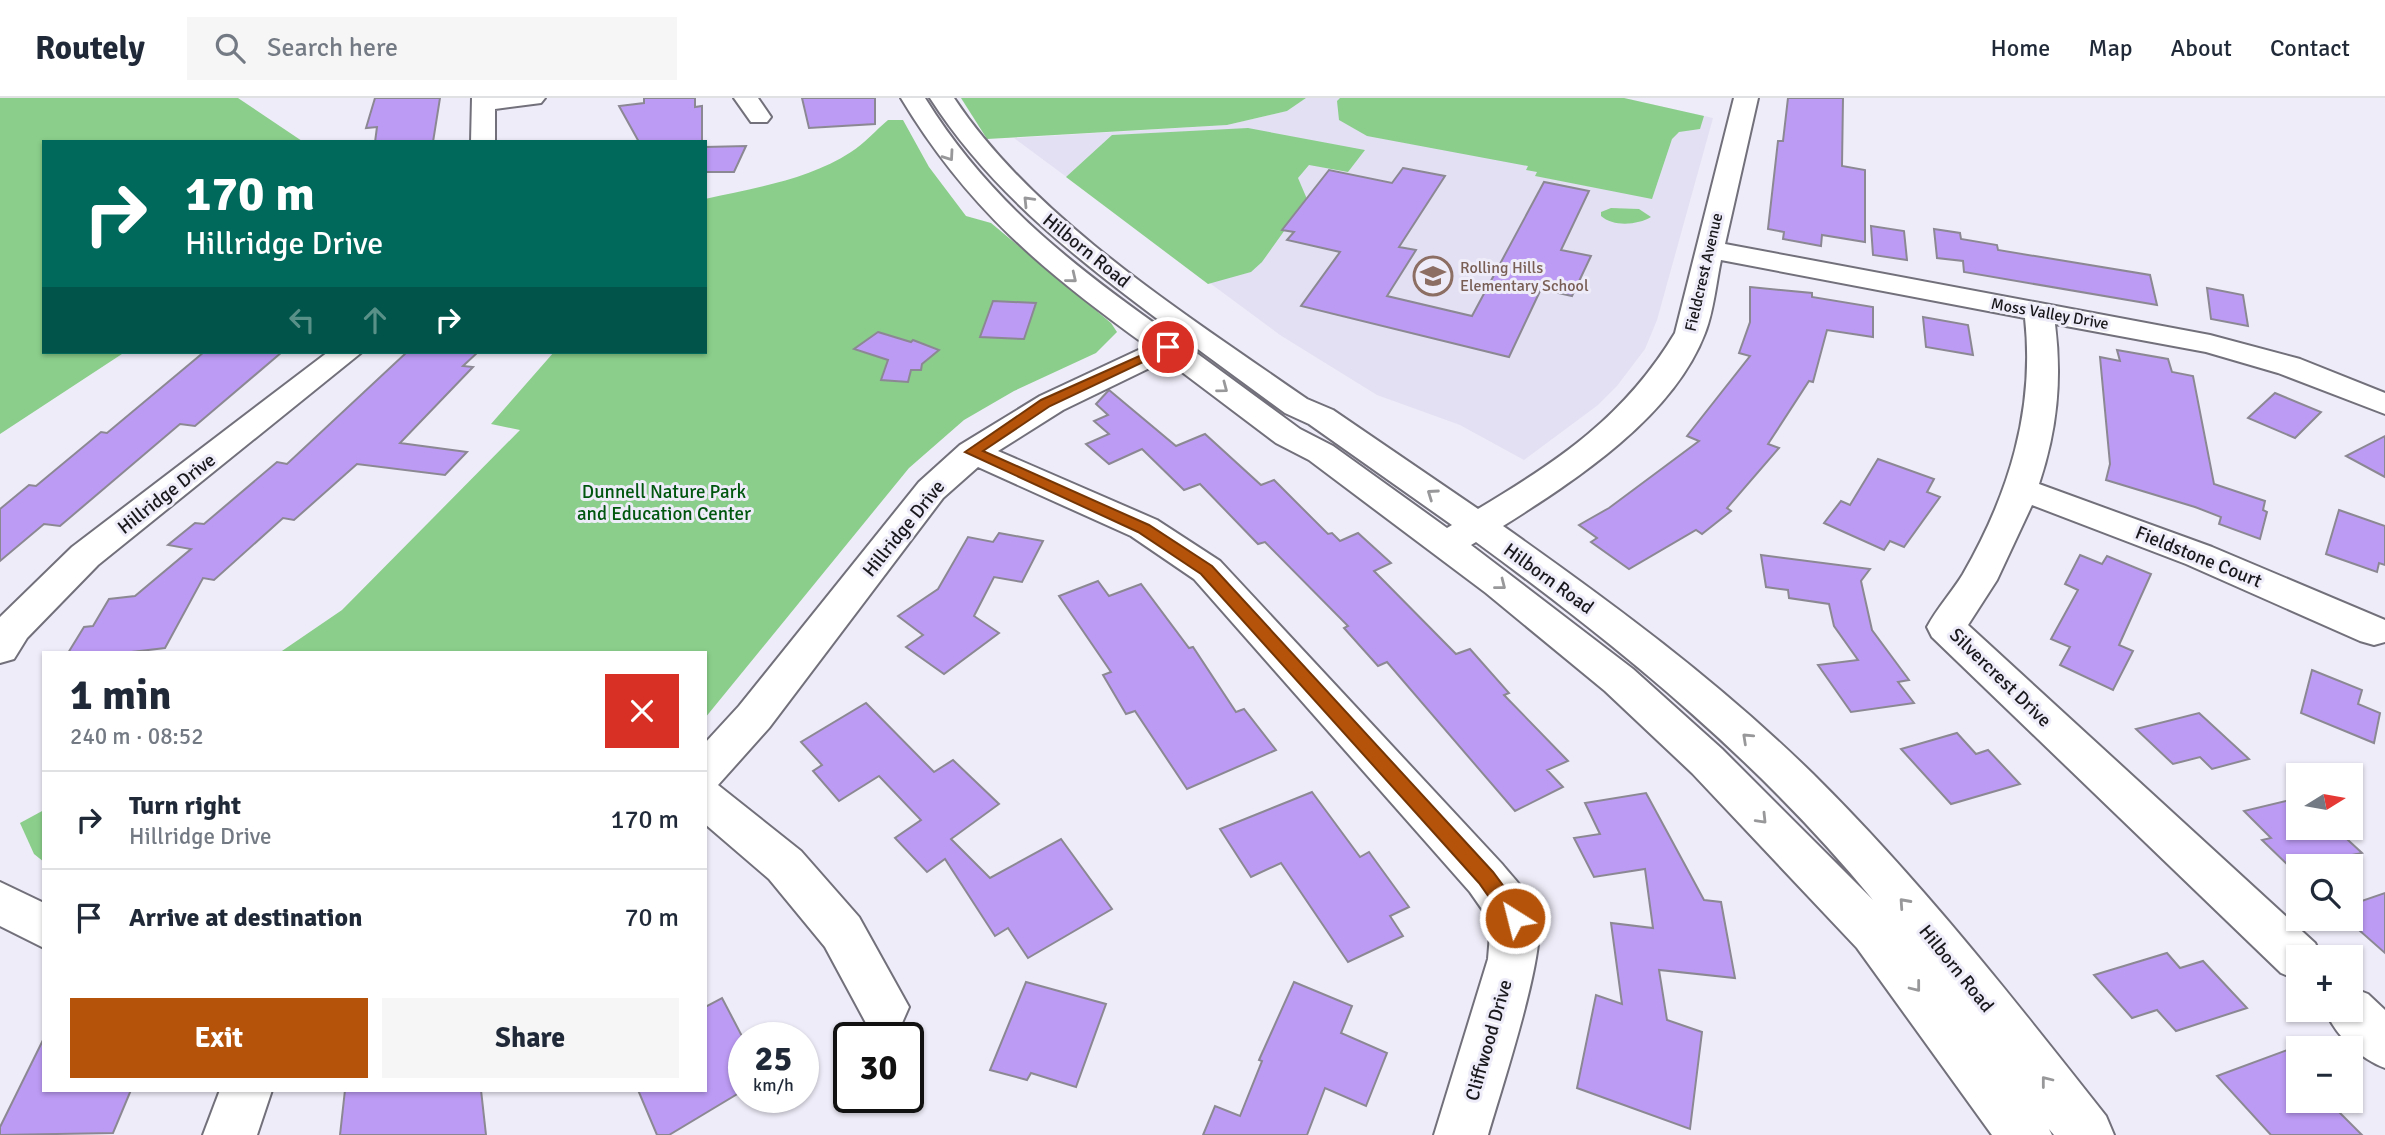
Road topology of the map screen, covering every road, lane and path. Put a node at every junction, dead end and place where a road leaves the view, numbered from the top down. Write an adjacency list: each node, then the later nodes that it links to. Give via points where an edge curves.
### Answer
1 (533, 98): 5 (street)
2 (913, 98): 9 (street, Hilborn Road, one-way to 9, via 939,142 982,197 1077,282)
3 (942, 98): 9 (street, Hilborn Road, one-way to 3, via 1035,208 957,124)
4 (1746, 98): 7 (street, Fieldcrest Avenue)
5 (484, 101): 6 (street)
6 (483, 140)
7 (1709, 249): 8 (street, Moss Valley Drive); 14 (street, Fieldcrest Avenue, via 1690,333 1673,368 1642,407 1543,486)
8 (2039, 312): 11 (street, Moss Valley Drive, via 2210,344 2289,366); 13 (street, Silvercrest Drive, via 2042,408)
9 (1182, 341): 12 (street, Hillridge Drive, via 1046,403); 14 (street, Hilborn Road)
10 (344, 354): 16 (street, Hillridge Drive, via 85,556 13,628)
11 (2385, 404)
12 (972, 452): 17 (street, Hillridge Drive, via 931,490 754,717); 27 (street, Cliffwood Drive, via 1144,528 1206,570 1486,878 1515,918 1512,959)
13 (2021, 490): 15 (street, Fieldstone Court, via 2246,573); 21 (street, Silvercrest Drive, via 1965,603 1946,627)
14 (1462, 535): 28 (street, Hilborn Road, one-way to 28, via 1707,761 1874,933); 29 (street, Hilborn Road, one-way to 14, via 1912,912 1751,741 1655,657)
15 (2374, 631)
16 (0, 649)
17 (707, 770)
18 (707, 800): 22 (street, via 785,865 842,932)
19 (0, 902): 20 (street)
20 (42, 926)
21 (2286, 947)
22 (884, 1007)
23 (2362, 1022): 24 (street)
24 (2385, 1044)
25 (245, 1092): 26 (street)
26 (230, 1135)
27 (1461, 1135)
28 (2025, 1135)
29 (2087, 1135)

